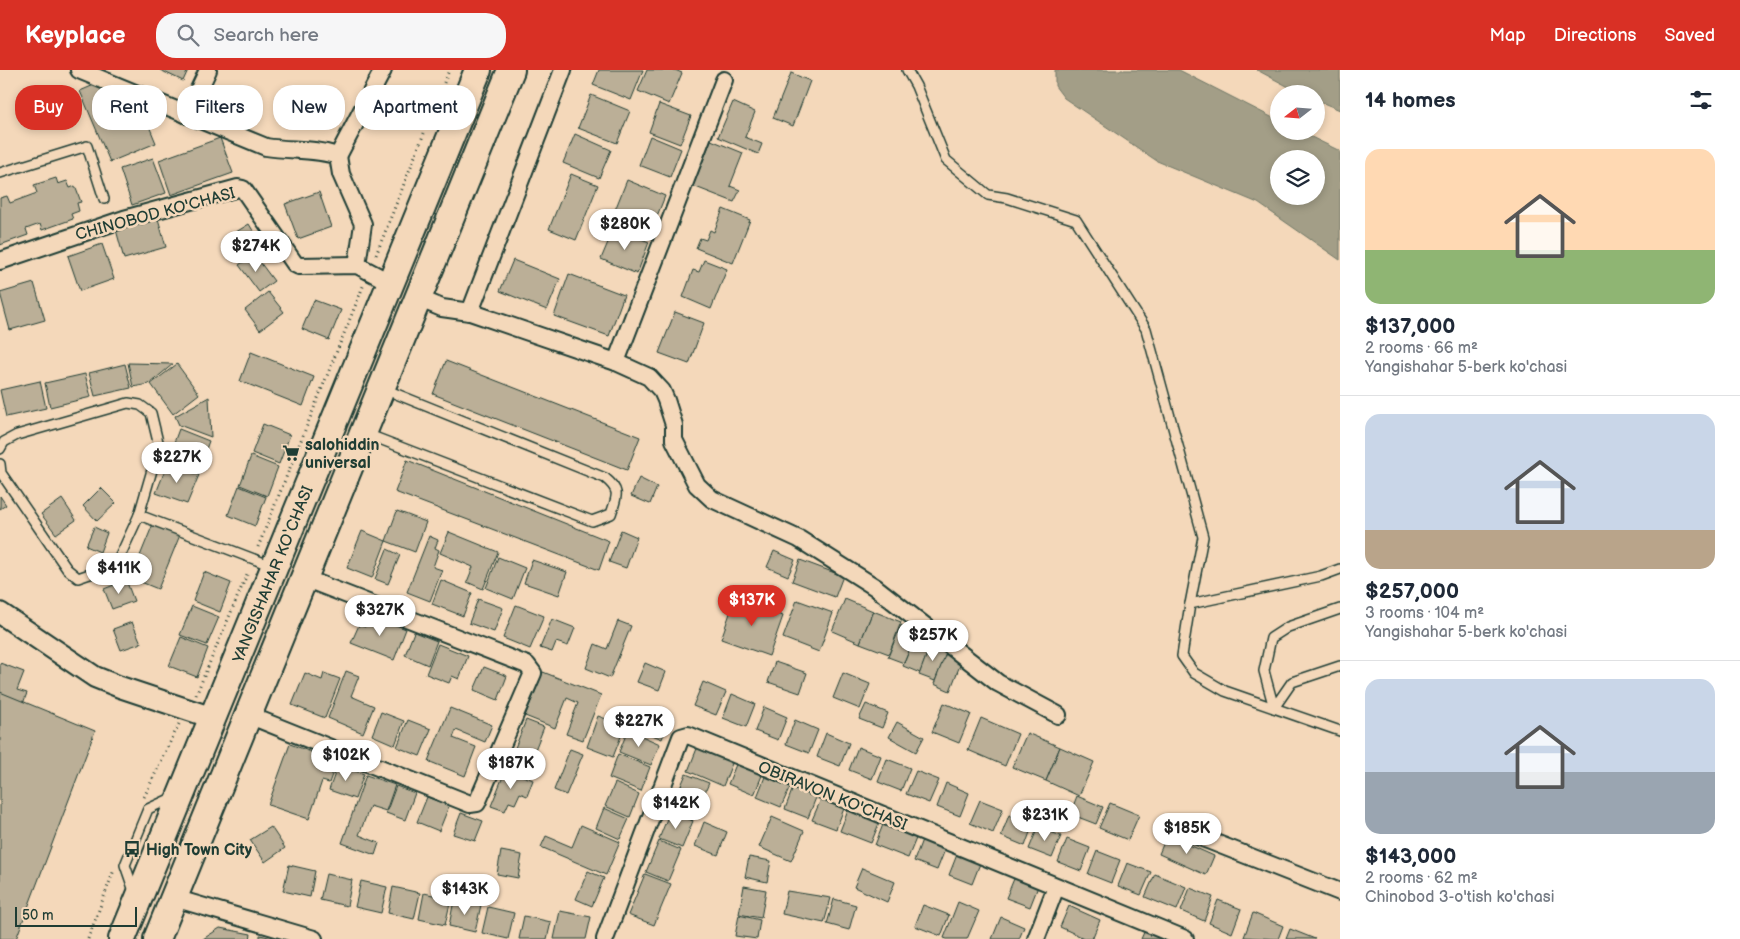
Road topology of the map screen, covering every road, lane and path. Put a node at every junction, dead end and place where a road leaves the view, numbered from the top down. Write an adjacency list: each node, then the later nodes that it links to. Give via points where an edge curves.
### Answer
1 (79, 70): 11 (street)
2 (208, 70): 10 (street)
3 (383, 70): 13 (street)
4 (449, 70): 17 (path)
5 (478, 70): 17 (main road, YANGISHAHAR KO‘CHASI)
6 (511, 70): 18 (main road, YANGISHAHAR KO‘CHASI)
7 (564, 70): 19 (street)
8 (907, 70): 31 (lane, via 946,160 988,195 1076,220 1146,329 1203,537)
9 (724, 80): 20 (street)
10 (201, 85)
11 (177, 110)
12 (225, 130): 13 (street, via 266,147 290,151 313,149)
13 (338, 156): 17 (street, via 341,174 364,224)
14 (0, 173): 15 (lane, via 87,146)
15 (104, 198)
16 (0, 260): 17 (street, CHINOBOD KO'CHASI, via 124,219 238,188 243,189 295,264)
17 (372, 274): 25 (main road, YANGISHAHAR KO‘CHASI); 28 (path)
18 (418, 298): 19 (street, via 442,308); 21 (main road, YANGISHAHAR KO‘CHASI)
19 (470, 312): 20 (street)
20 (616, 362): 40 (street, via 649,377 662,391 674,425 674,440 697,485 712,499 799,540 875,587 998,683)
21 (381, 388): 22 (main road, YANGISHAHAR KO‘CHASI); 22 (lane, via 604,478 614,486 617,495 611,514 592,521)
22 (363, 433): 26 (main road, YANGISHAHAR KO‘CHASI)
23 (0, 449): 27 (lane, via 4,442 18,435 128,402 140,405 151,413 159,446)
24 (0, 464): 27 (lane, via 1,473 67,569 78,578 116,565)
25 (305, 491): 26 (main road); 28 (main road, YANGISHAHAR KO‘CHASI)
26 (335, 502): 30 (main road, YANGISHAHAR KO‘CHASI)
27 (139, 515): 28 (lane)
28 (264, 563): 34 (main road, YANGISHAHAR KO‘CHASI); 38 (path)
29 (1340, 569): 31 (lane)
30 (304, 578): 35 (main road, YANGISHAHAR KO‘CHASI); 39 (street, via 527,665 533,673 477,803 470,804)
31 (1190, 604): 37 (lane, via 1182,656 1194,673 1225,691)
32 (1340, 609): 37 (lane, via 1288,628 1271,638 1264,671)
33 (0, 613): 38 (street, via 95,677)
34 (246, 637): 35 (main road); 38 (main road, YANGISHAHAR KO‘CHASI)
35 (275, 649): 39 (main road, YANGISHAHAR KO‘CHASI)
36 (1340, 666): 37 (lane, via 1292,682)
37 (1274, 708): 41 (lane)
38 (202, 713): 42 (path, via 179,722); 50 (main road, YANGISHAHAR KO‘CHASI, via 182,794)
39 (248, 715): 47 (main road, YANGISHAHAR KO‘CHASI)
40 (1058, 715)
41 (1340, 730)
42 (141, 804)
43 (1196, 836): 46 (street)
44 (117, 864): 49 (path)
45 (1056, 887): 52 (street, OBIRAVON KO'CHASI, via 688,735 681,737); 53 (street); 54 (street, OBIRAVON KO'CHASI)
46 (1340, 892)
47 (174, 898): 48 (street); 51 (main road, YANGISHAHAR KO‘CHASI)
48 (307, 938)
49 (88, 939)
50 (122, 939)
51 (157, 939)
52 (605, 939)
53 (1036, 939)
54 (1184, 939)

